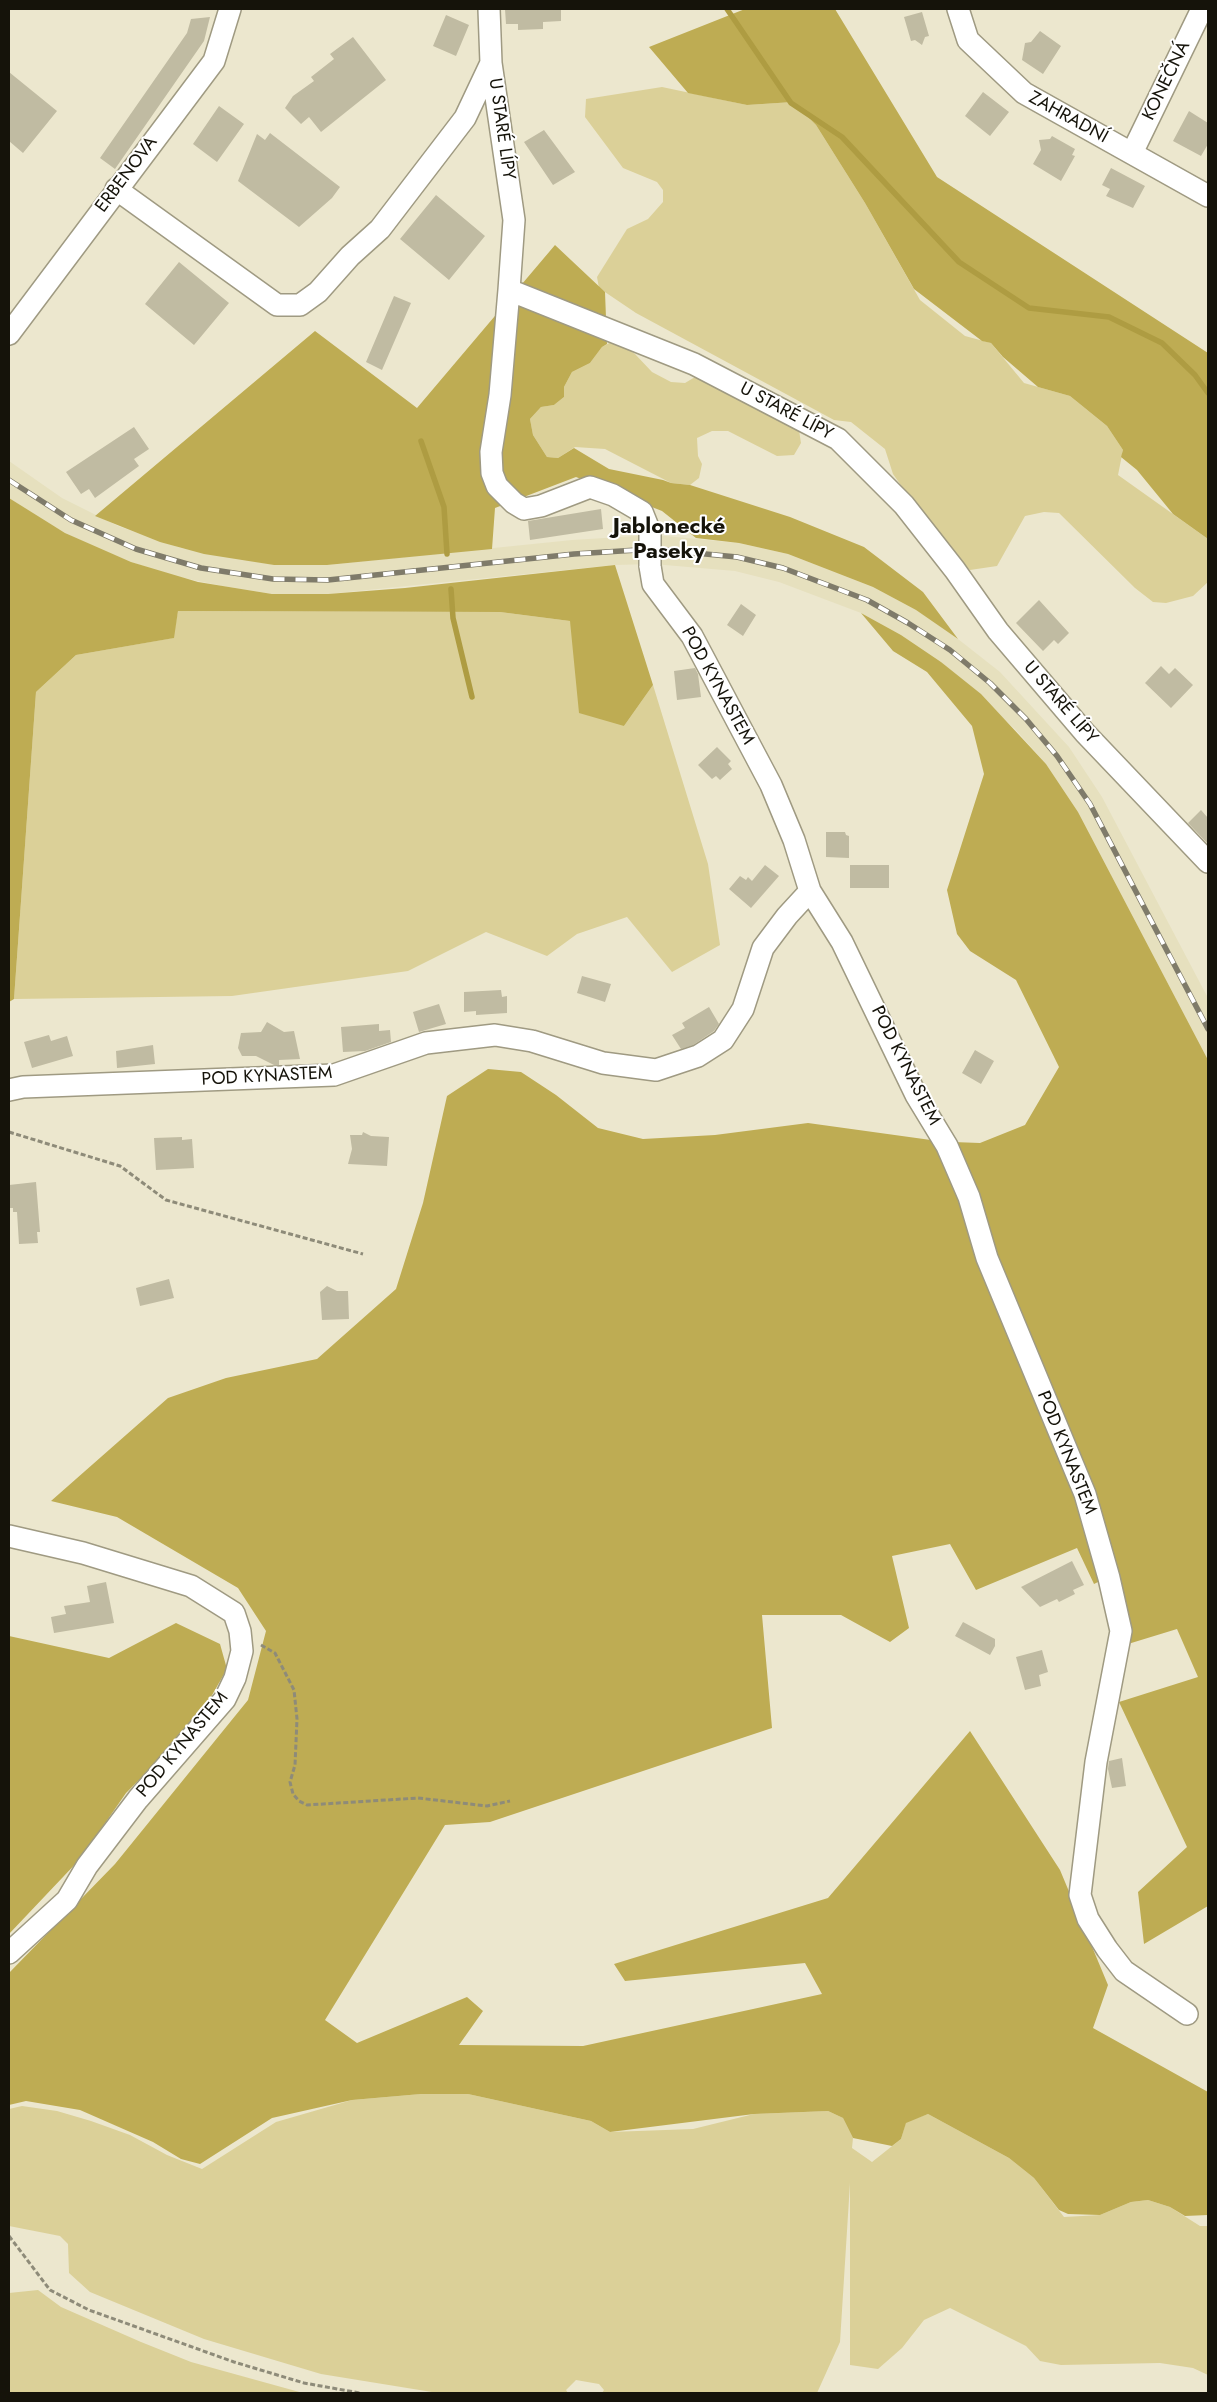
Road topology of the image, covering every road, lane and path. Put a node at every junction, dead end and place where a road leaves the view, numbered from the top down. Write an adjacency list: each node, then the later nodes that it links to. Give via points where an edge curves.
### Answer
1 (230, 9): 7 (street, ERBENOVA, via 214,61)
2 (489, 9): 5 (street, U STARÉ LÍPY)
3 (958, 9): 6 (street, ZAHRADNÍ, via 968,40 1024,93)
4 (1202, 9): 6 (street, KONEČNÁ)
5 (491, 63): 7 (street, U STARÉ LÍPY, via 465,118 380,229 318,292 300,305 277,306); 9 (street, U STARÉ LÍPY, via 514,220)
6 (1132, 153): 8 (street, ZAHRADNÍ)
7 (116, 189): 10 (street, ERBENOVA)
8 (1208, 196)
9 (509, 290): 11 (street, U STARÉ LÍPY, via 694,364 838,439 904,506 998,631 1086,733); 12 (street, POD KYNASTEM, bridge, via 500,395 491,452 492,473 497,486 524,508 541,506 590,487 613,495 642,512 650,532 653,584 692,636 771,785 794,840)
10 (9, 334)
11 (1208, 862)
12 (810, 891): 13 (street, POD KYNASTEM, via 763,948 743,1009 723,1040 698,1056 656,1070 603,1063 532,1041 495,1035 426,1043 334,1075); 20 (street, POD KYNASTEM, via 842,942 916,1095 947,1146 969,1197 987,1258 1085,1494 1121,1631 1096,1762 1080,1895 1088,1918 1124,1971)
13 (9, 1090)
14 (9, 1132): 15 (path, via 120,1166 166,1200)
15 (363, 1254)
16 (9, 1536): 17 (street, POD KYNASTEM, via 84,1553 191,1586 234,1613)
17 (240, 1631): 18 (path, via 274,1653 294,1690 297,1719 295,1765 290,1782 299,1801 307,1805 418,1798 487,1806); 19 (street, POD KYNASTEM, via 242,1651 226,1699 138,1799 87,1866 67,1900)
18 (510, 1801)
19 (9, 1953)
20 (1187, 2014)
21 (9, 2236): 22 (path, via 50,2290 89,2310 234,2362 304,2383)
22 (360, 2393)

